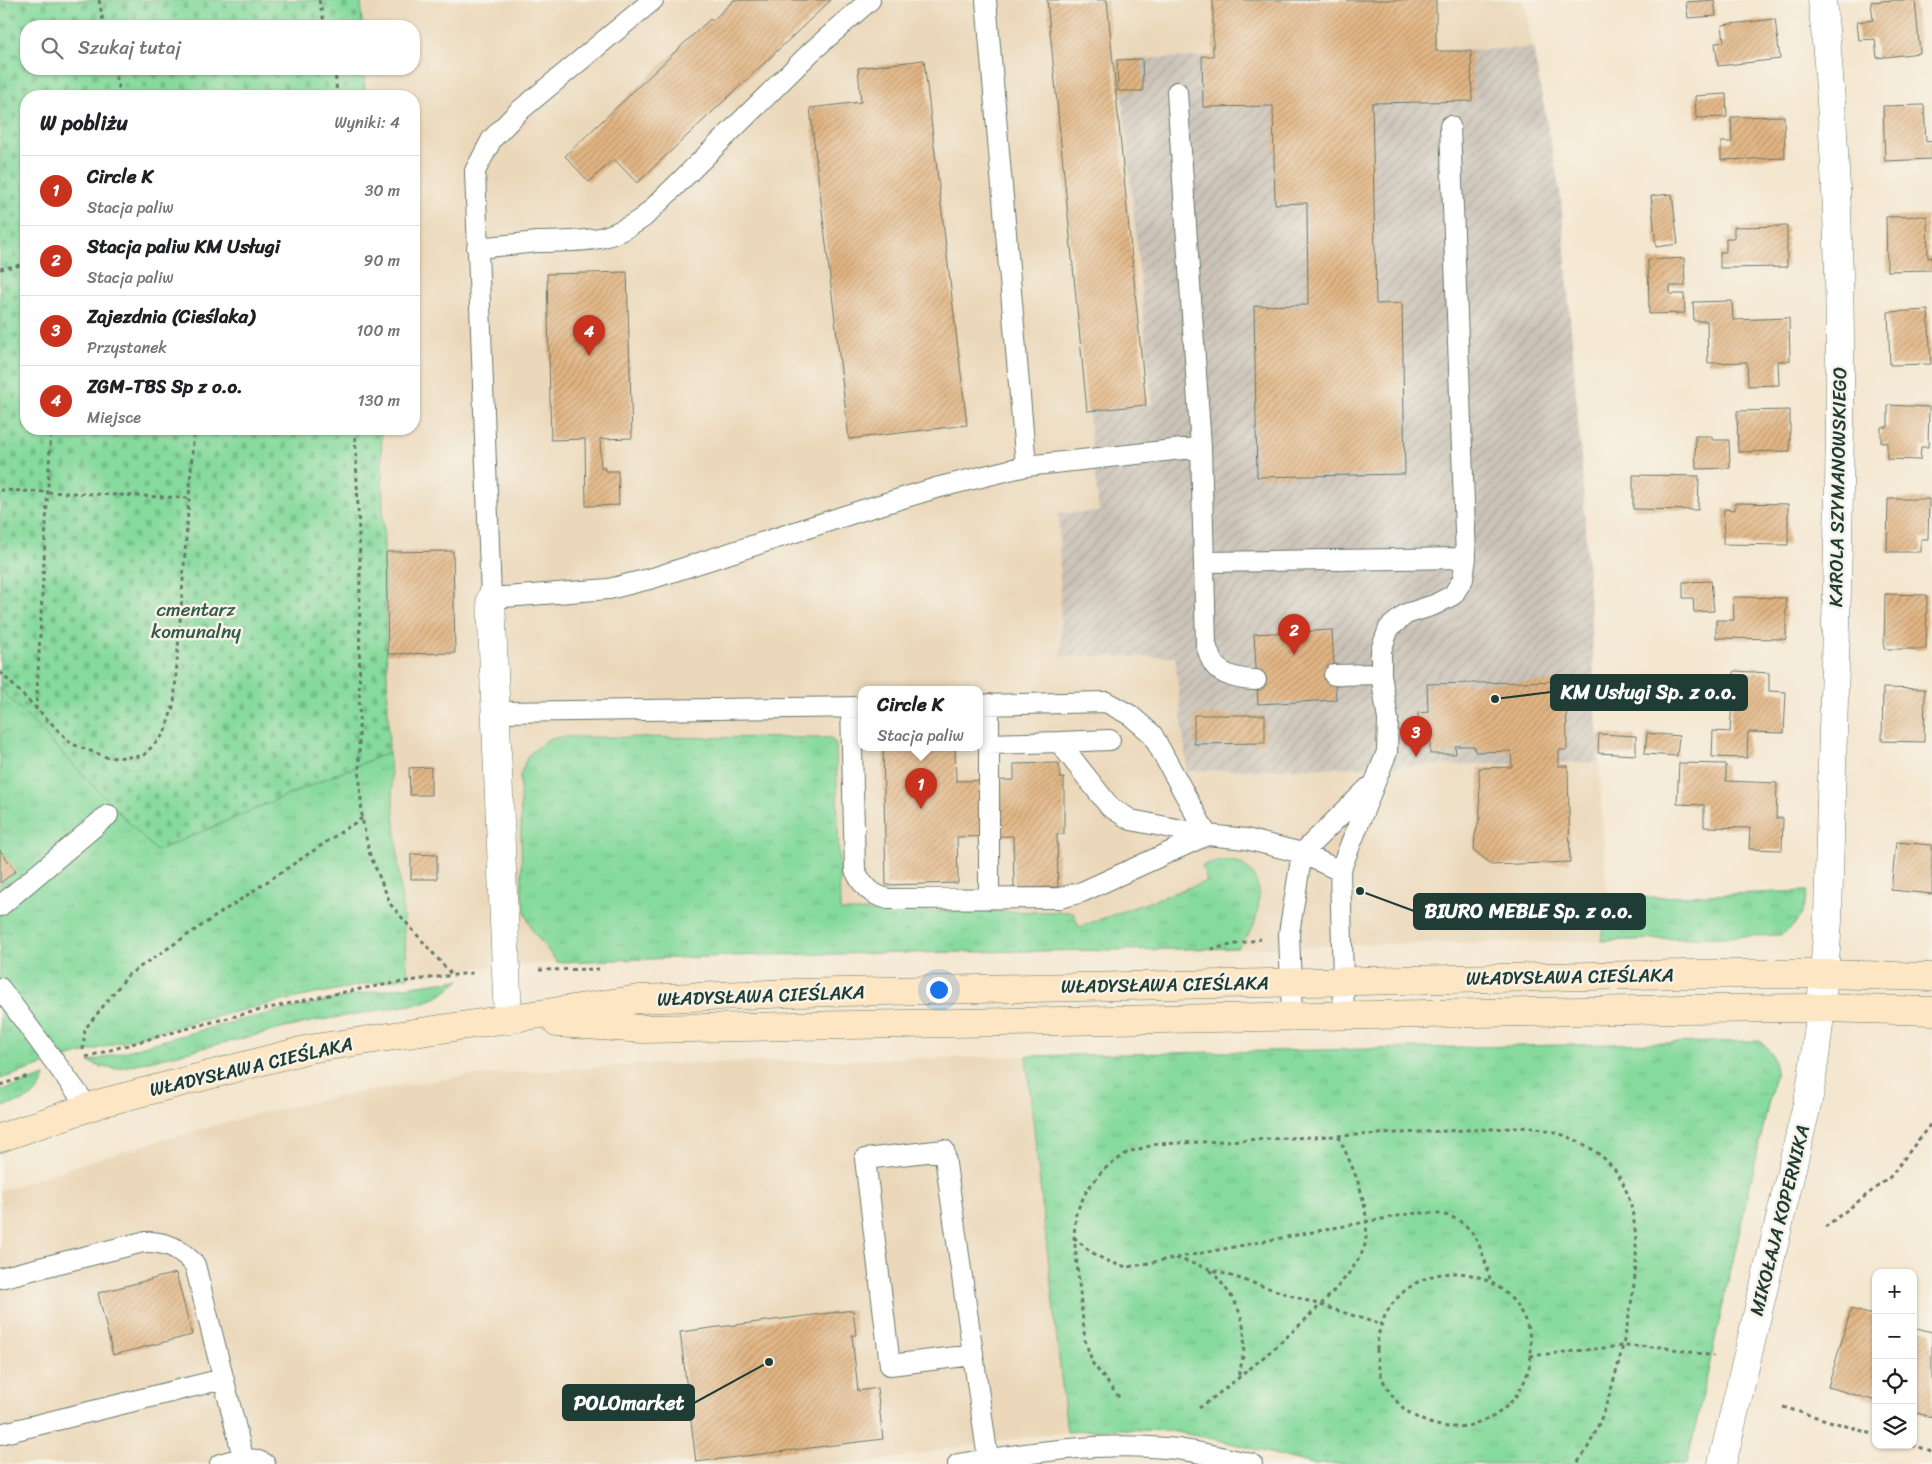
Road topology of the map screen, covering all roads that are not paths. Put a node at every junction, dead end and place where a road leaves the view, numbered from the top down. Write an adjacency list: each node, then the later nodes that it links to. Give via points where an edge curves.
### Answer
1 (653, 0): 7 (lane, via 518,112 492,139 475,171)
2 (870, 0): 7 (lane, via 811,52 644,216 624,231 592,241)
3 (986, 0): 9 (lane)
4 (1822, 0): 29 (street, KAROLA SZYMANOWSKIEGO, via 1835,145 1839,367)
5 (1177, 92): 8 (lane)
6 (1450, 126): 10 (lane)
7 (477, 248): 12 (lane)
8 (1202, 447): 9 (lane); 11 (lane)
9 (1026, 466): 12 (lane, via 936,488 654,578 609,589)
10 (1466, 558): 11 (lane); 13 (lane, via 1463,579 1454,595 1406,614 1389,628 1381,650)
11 (1205, 562): 15 (lane, via 1206,644 1213,664 1228,675)
12 (491, 598): 18 (street)
13 (1381, 674): 14 (lane); 22 (lane, via 1388,720 1387,752)
14 (1334, 675)
15 (1256, 680)
16 (984, 704): 21 (lane); 24 (lane, via 1106,702 1130,715 1152,734)
17 (856, 707): 18 (lane); 27 (lane, via 855,870 862,885 874,895 888,899)
18 (497, 712): 38 (street)
19 (1110, 740): 20 (lane)
20 (1059, 742): 21 (lane); 24 (lane, via 1110,807 1131,820)
21 (989, 744): 27 (lane)
22 (1373, 783): 25 (lane); 26 (lane)
23 (108, 815): 28 (lane)
24 (1207, 835): 25 (lane, via 1246,839); 27 (lane, via 1082,892 1060,898)
25 (1302, 853): 26 (lane); 31 (lane, via 1289,933)
26 (1340, 871): 32 (lane)
27 (990, 899)
28 (0, 906)
29 (1825, 974): 30 (street, WŁADYSŁAWA CIEŚLAKA); 32 (street, WŁADYSŁAWA CIEŚLAKA); 34 (street, MIKOŁAJA KOPERNIKA)
30 (1932, 977)
31 (1290, 981): 32 (street, WŁADYSŁAWA CIEŚLAKA); 37 (lane); 38 (street, WŁADYSŁAWA CIEŚLAKA, via 794,992 639,999)
32 (1344, 981): 36 (lane)
33 (0, 988): 39 (lane)
34 (1822, 1008): 35 (street, WŁADYSŁAWA CIEŚLAKA); 36 (street, WŁADYSŁAWA CIEŚLAKA); 51 (street, MIKOŁAJA KOPERNIKA, via 1809,1096)
35 (1932, 1011)
36 (1344, 1016): 37 (street, WŁADYSŁAWA CIEŚLAKA)
37 (1292, 1017): 38 (street, WŁADYSŁAWA CIEŚLAKA, via 643,1029)
38 (508, 1020): 39 (street, WŁADYSŁAWA CIEŚLAKA, via 373,1037 309,1049)
39 (88, 1107): 40 (street, WŁADYSŁAWA CIEŚLAKA)
40 (0, 1138)
41 (0, 1278): 43 (lane, via 143,1242 158,1241 173,1246 195,1265)
42 (973, 1355): 42 (lane, via 944,1150 865,1159 890,1365); 46 (lane)
43 (223, 1380): 44 (lane); 45 (lane)
44 (0, 1434)
45 (243, 1457): 47 (lane); 48 (lane)
46 (988, 1459): 49 (lane); 50 (lane, via 1114,1445 1167,1448)
47 (220, 1464)
48 (265, 1464)
49 (958, 1464)
50 (1252, 1464)
51 (1722, 1464)

